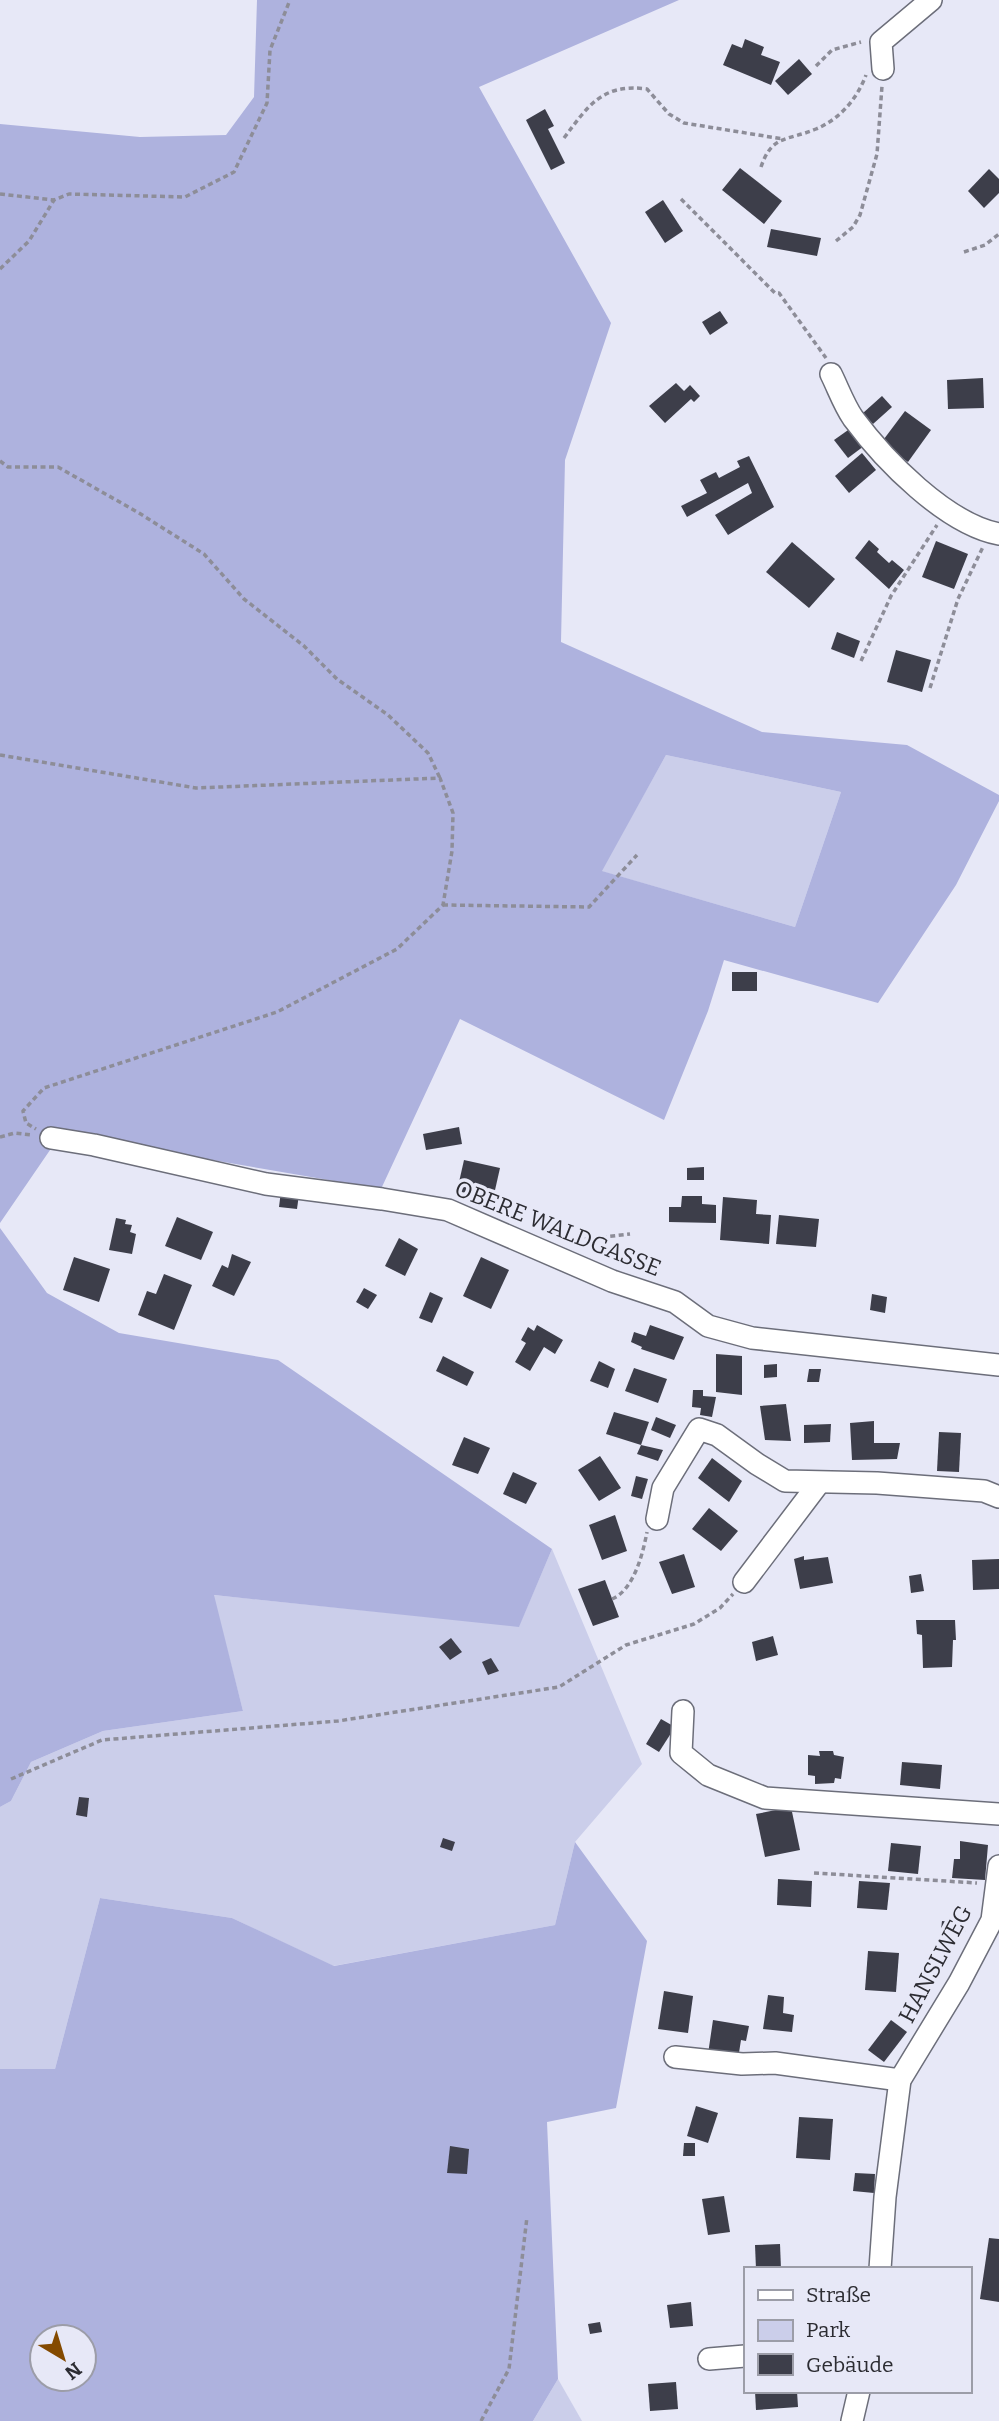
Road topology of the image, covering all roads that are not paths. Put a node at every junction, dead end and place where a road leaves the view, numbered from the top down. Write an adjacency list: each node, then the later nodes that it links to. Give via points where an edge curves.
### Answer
1 (931, 0): 2 (street, via 881,42)
2 (883, 69)
3 (830, 369): 4 (street, via 852,416 893,464 946,512)
4 (994, 533)
5 (51, 1138): 6 (street, OBERE WALDGASSE, via 266,1184 448,1210 612,1281 675,1302 708,1326 752,1338)
6 (999, 1365)
7 (819, 1483): 8 (street, via 984,1491); 9 (street, via 785,1481 717,1435 699,1429 663,1488); 10 (street)
8 (999, 1497)
9 (657, 1519)
10 (744, 1582)
11 (683, 1710): 12 (street, via 681,1753 708,1775 765,1798)
12 (999, 1814)
13 (998, 1875): 15 (street, HANSLWEG, via 992,1920)
14 (675, 2057): 15 (street, via 775,2063)
15 (900, 2080): 16 (street, HANSLWEG, via 884,2197)
16 (880, 2267)
17 (744, 2356): 18 (street)
18 (709, 2359)
19 (859, 2393): 20 (street)
20 (852, 2421)

